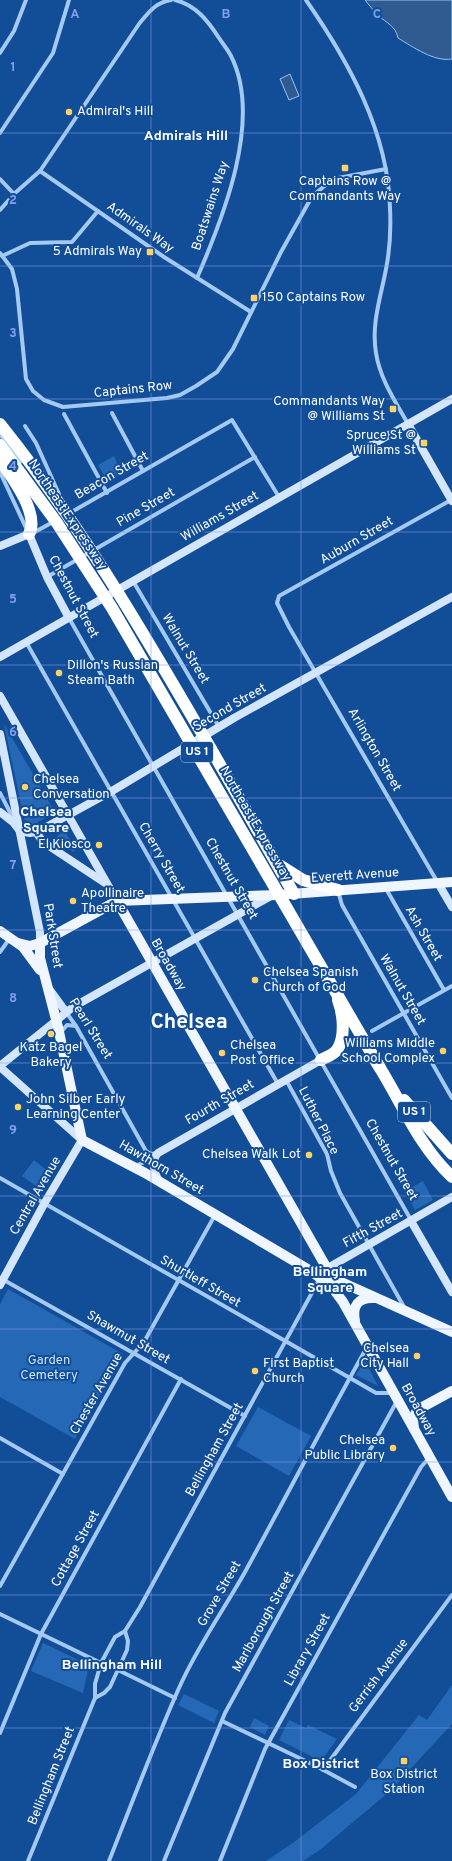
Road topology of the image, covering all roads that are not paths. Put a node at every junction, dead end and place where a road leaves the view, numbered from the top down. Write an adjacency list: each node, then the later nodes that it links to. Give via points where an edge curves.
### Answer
1 (26, 0): 6 (street, via 14,31)
2 (69, 0): 7 (street, via 53,53)
3 (171, 0): 9 (street, via 152,9 139,24)
4 (175, 0): 15 (street, Boatswains Way, via 186,3 200,12 216,32 231,57 240,83 243,109 234,175)
5 (306, 0): 8 (street, via 346,64 362,97 376,130)
6 (0, 53)
7 (0, 133)
8 (386, 169): 16 (street, Captains Row, via 333,179 320,188 306,206); 21 (street, via 390,202 390,237 376,321 375,345 385,382)
9 (40, 171): 11 (street); 13 (street, Admirals Way)
10 (0, 179): 11 (street)
11 (14, 194): 12 (street)
12 (0, 210)
13 (98, 211): 14 (street, via 72,242 30,244); 15 (street, Admirals Way)
14 (1, 254): 16 (street, Captains Row, via 12,269 17,289 26,379 32,391 44,400 63,407 180,395 217,372 233,349)
15 (197, 278): 16 (street, Admirals Way)
16 (251, 312)
17 (452, 399): 21 (street, Williams Street)
18 (112, 413): 28 (street)
19 (64, 414): 30 (street)
20 (0, 424): 58 (highway, bridge, via 44,480 100,561)
21 (408, 424): 31 (street, Williams Street); 32 (street)
22 (25, 426): 33 (street, via 36,443)
23 (0, 434): 26 (street)
24 (0, 445): 39 (highway, Northeast Expressway / US 1, bridge, via 44,504)
25 (255, 457): 28 (street, Beacon Street, via 232,420); 31 (street); 37 (street, Pine Street)
26 (22, 465)
27 (1, 466): 35 (highway, via 20,490 26,504 32,523)
28 (143, 471): 30 (street, Beacon Street)
29 (39, 489): 34 (street)
30 (107, 492): 33 (street, Beacon Street)
31 (279, 497): 38 (street, Williams Street)
32 (452, 500): 41 (street, Auburn Street, via 279,596)
33 (68, 514): 34 (street, Beacon Street)
34 (60, 519): 35 (street, Beacon Street)
35 (29, 534): 36 (street, Beacon Street); 37 (street, Chestnut Street)
36 (0, 546)
37 (46, 577): 42 (street, Chestnut Street)
38 (133, 581): 42 (street, Williams Street); 49 (street, Walnut Street)
39 (105, 597): 79 (highway, Northeast Expressway / US 1, bridge, via 181,723); 95 (highway, Northeast Expressway / US 1, bridge, via 374,1058 401,1097)
40 (452, 597): 45 (street, Second Street)
41 (277, 603): 45 (street, Arlington Street)
42 (69, 618): 43 (street, Williams Street); 51 (street, Chestnut Street)
43 (26, 642): 44 (street, Williams Street); 52 (street, Cherry Street)
44 (0, 658)
45 (316, 673): 49 (street, Second Street); 60 (street, Arlington Street)
46 (0, 696): 48 (street, Broadway)
47 (0, 711): 48 (street, via 4,709)
48 (9, 712): 55 (street, Broadway)
49 (219, 727): 51 (street, Second Street)
50 (0, 734): 56 (street, Park Street)
51 (154, 766): 52 (street, Second Street); 66 (street, Chestnut Street)
52 (112, 791): 55 (street, Second Street); 67 (street, Cherry Street)
53 (0, 793): 56 (street)
54 (0, 812): 56 (street)
55 (68, 815): 57 (street, Second Street); 61 (street, Broadway)
56 (20, 831): 57 (street); 74 (street, Park Street)
57 (36, 832): 61 (street, via 43,842)
58 (271, 854): 63 (highway, via 291,874); 64 (highway)
59 (452, 882): 60 (main road, Everett Avenue)
60 (438, 883): 62 (main road, Everett Avenue); 69 (street, Arlington Street)
61 (108, 884): 68 (street, Broadway)
62 (385, 887): 63 (main road, Everett Avenue); 80 (street, Ash Street)
63 (338, 890): 64 (main road, Everett Avenue); 82 (street, Walnut Street, via 342,905)
64 (294, 894): 65 (main road, Everett Avenue)
65 (274, 895): 66 (main road, Everett Avenue); 70 (street)
66 (227, 896): 67 (main road, Everett Avenue); 70 (street, Chestnut Street)
67 (173, 898): 68 (main road, Everett Avenue); 72 (street, Cherry Street)
68 (117, 901): 74 (main road); 76 (main road, Broadway)
69 (452, 907)
70 (238, 914): 72 (street); 87 (street, Chestnut Street)
71 (0, 931): 73 (main road, Pearl Street)
72 (196, 938): 76 (street); 89 (street, Cherry Street)
73 (14, 941): 74 (main road, via 30,946); 75 (street); 77 (main road, Pearl Street, via 34,961)
74 (40, 943): 77 (main road, Park Street)
75 (0, 952)
76 (152, 963): 81 (street); 91 (main road, Broadway)
77 (47, 984): 81 (street, Pearl Street); 83 (main road, Park Street)
78 (452, 986): 80 (street)
79 (333, 988): 87 (highway, via 341,1009 341,1040 336,1051); 97 (highway, Northeast Expressway / US 1, bridge, via 420,1138)
80 (444, 990): 82 (street)
81 (66, 1012): 83 (street); 84 (street, Pearl Street)
82 (404, 1014): 85 (street); 90 (street, Walnut Street)
83 (56, 1019): 86 (main road, Park Street); 88 (street)
84 (76, 1026): 86 (street, via 67,1025); 93 (street, Pearl Street)
85 (372, 1031)
86 (60, 1035): 92 (main road, Park Street)
87 (321, 1060): 89 (street, Fourth Street); 103 (street, Chestnut Street)
88 (0, 1067): 92 (street, Hawthorn Street)
89 (282, 1082): 91 (street, Fourth Street); 104 (street, Luther Place, via 327,1154 340,1193)
90 (452, 1098)
91 (235, 1109): 94 (street, Fourth Street); 105 (main road, Broadway)
92 (82, 1140): 96 (main road, Hawthorn Street); 101 (street, Central Avenue)
93 (146, 1151): 94 (street, via 153,1154); 96 (street, via 147,1158 143,1164)
94 (159, 1152): 99 (street, via 155,1156 154,1164)
95 (452, 1154)
96 (129, 1164): 99 (main road, Hawthorn Street)
97 (452, 1177)
98 (0, 1178): 101 (street, Shurtleff Street)
99 (159, 1181): 102 (main road, Hawthorn Street)
100 (452, 1197): 103 (street, Fifth Street)
101 (44, 1204): 106 (street, Central Avenue); 107 (street, Shurtleff Street)
102 (215, 1215): 105 (main road, Hawthorn Street); 107 (street, Chester Avenue)
103 (412, 1220): 104 (street, Fifth Street); 108 (street, Chestnut Street)
104 (369, 1245): 105 (street, Fifth Street); 110 (street)
105 (323, 1273): 109 (main road); 111 (main road, Broadway); 113 (street, Bellingham Street)
106 (1, 1281): 115 (street, Shawmut Street)
107 (178, 1281): 113 (street, Shurtleff Street); 115 (street, Chester Avenue, via 144,1342)
108 (452, 1292)
109 (378, 1298): 110 (main road); 111 (main road, via 365,1298 357,1303 353,1312)
110 (407, 1311): 112 (main road)
111 (356, 1327): 114 (main road, Broadway)
112 (452, 1332)
113 (285, 1343): 116 (street, Shurtleff Street); 121 (street, Bellingham Street)
114 (368, 1347): 116 (street, Grove Street); 119 (main road, Broadway)
115 (133, 1352): 117 (street, Shawmut Street); 125 (street, Chester Avenue)
116 (350, 1378): 119 (street, Shurtleff Street, via 376,1393); 135 (street, Grove Street, via 230,1598 218,1615)
117 (181, 1379): 121 (street, Shawmut Street); 131 (street, Cottage Street)
118 (451, 1393): 120 (main road)
119 (395, 1397): 120 (main road, via 403,1406); 122 (main road, Broadway); 136 (street, Marlborough Street)
120 (416, 1410): 122 (main road, via 413,1419)
121 (245, 1416): 130 (street, Bellingham Street)
122 (416, 1433): 124 (main road, Broadway)
123 (0, 1438): 125 (street)
124 (430, 1458): 126 (main road, Broadway); 138 (street, Library Street, via 420,1467)
125 (64, 1474): 127 (street, Chester Avenue)
126 (452, 1497)
127 (0, 1586)
128 (452, 1595): 139 (street, Gerrish Avenue)
129 (0, 1614): 131 (street)
130 (125, 1631): 132 (street, Bellingham Street, via 116,1637); 133 (street, Bellingham Street, via 128,1648)
131 (41, 1634): 132 (street); 137 (street, Cottage Street)
132 (101, 1663): 134 (street, Bellingham Street, via 95,1684)
133 (118, 1670): 134 (street, Bellingham Street, via 107,1690); 135 (street)
134 (95, 1698): 141 (street, Bellingham Street)
135 (175, 1698): 142 (street, Grove Street)
136 (222, 1721): 138 (street); 143 (street, Marlborough Street)
137 (0, 1734)
138 (268, 1744): 139 (street); 144 (street, Library Street)
139 (323, 1770): 140 (street)
140 (355, 1787)
141 (28, 1861)
142 (108, 1861)
143 (164, 1861)
144 (220, 1861)

